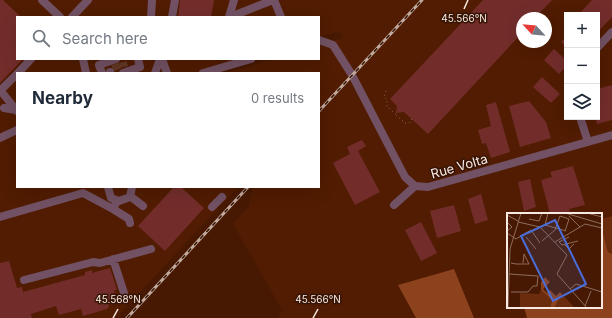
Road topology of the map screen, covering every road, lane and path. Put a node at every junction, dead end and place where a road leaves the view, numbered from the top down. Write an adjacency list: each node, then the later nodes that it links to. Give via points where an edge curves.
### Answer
1 (42, 0): 7 (street)
2 (88, 0): 8 (street)
3 (152, 0): 9 (street)
4 (175, 0): 10 (street)
5 (234, 0): 11 (street)
6 (274, 0): 12 (street); 13 (street)
7 (59, 16)
8 (73, 16)
9 (151, 16)
10 (172, 16)
11 (229, 16)
12 (232, 16)
13 (281, 16)
14 (612, 32): 16 (street)
15 (320, 40): 41 (street, Rue Volta, via 333,45 352,76 404,177)
16 (600, 45)
17 (30, 60): 24 (street)
18 (82, 60): 25 (street)
19 (138, 60): 23 (street, via 140,67)
20 (161, 60): 26 (street)
21 (161, 60): 27 (street)
22 (248, 60): 28 (street)
23 (113, 66)
24 (18, 72)
25 (86, 72)
26 (155, 72)
27 (167, 72)
28 (206, 72)
29 (16, 74): 30 (street)
30 (0, 90): 33 (street)
31 (386, 91): 35 (path, via 384,97 387,106 405,123)
32 (4, 108): 34 (street)
33 (16, 110)
34 (16, 111)
35 (412, 120)
36 (581, 120): 40 (street)
37 (16, 130): 39 (street)
38 (612, 135): 40 (street, Rue Volta)
39 (0, 138)
40 (588, 142): 41 (street, Rue Volta, via 428,188)
41 (415, 186): 47 (street)
42 (108, 188): 46 (street, via 109,194)
43 (132, 188): 44 (street)
44 (130, 196): 46 (street, via 123,201); 48 (street)
45 (222, 196): 49 (street)
46 (117, 201): 50 (street)
47 (394, 205)
48 (144, 206)
49 (212, 207)
50 (113, 209): 51 (street, via 83,193); 52 (street, via 129,219)
51 (0, 217)
52 (130, 224)
53 (151, 249): 54 (street)
54 (113, 259): 55 (street); 56 (street)
55 (24, 280)
56 (124, 293)

